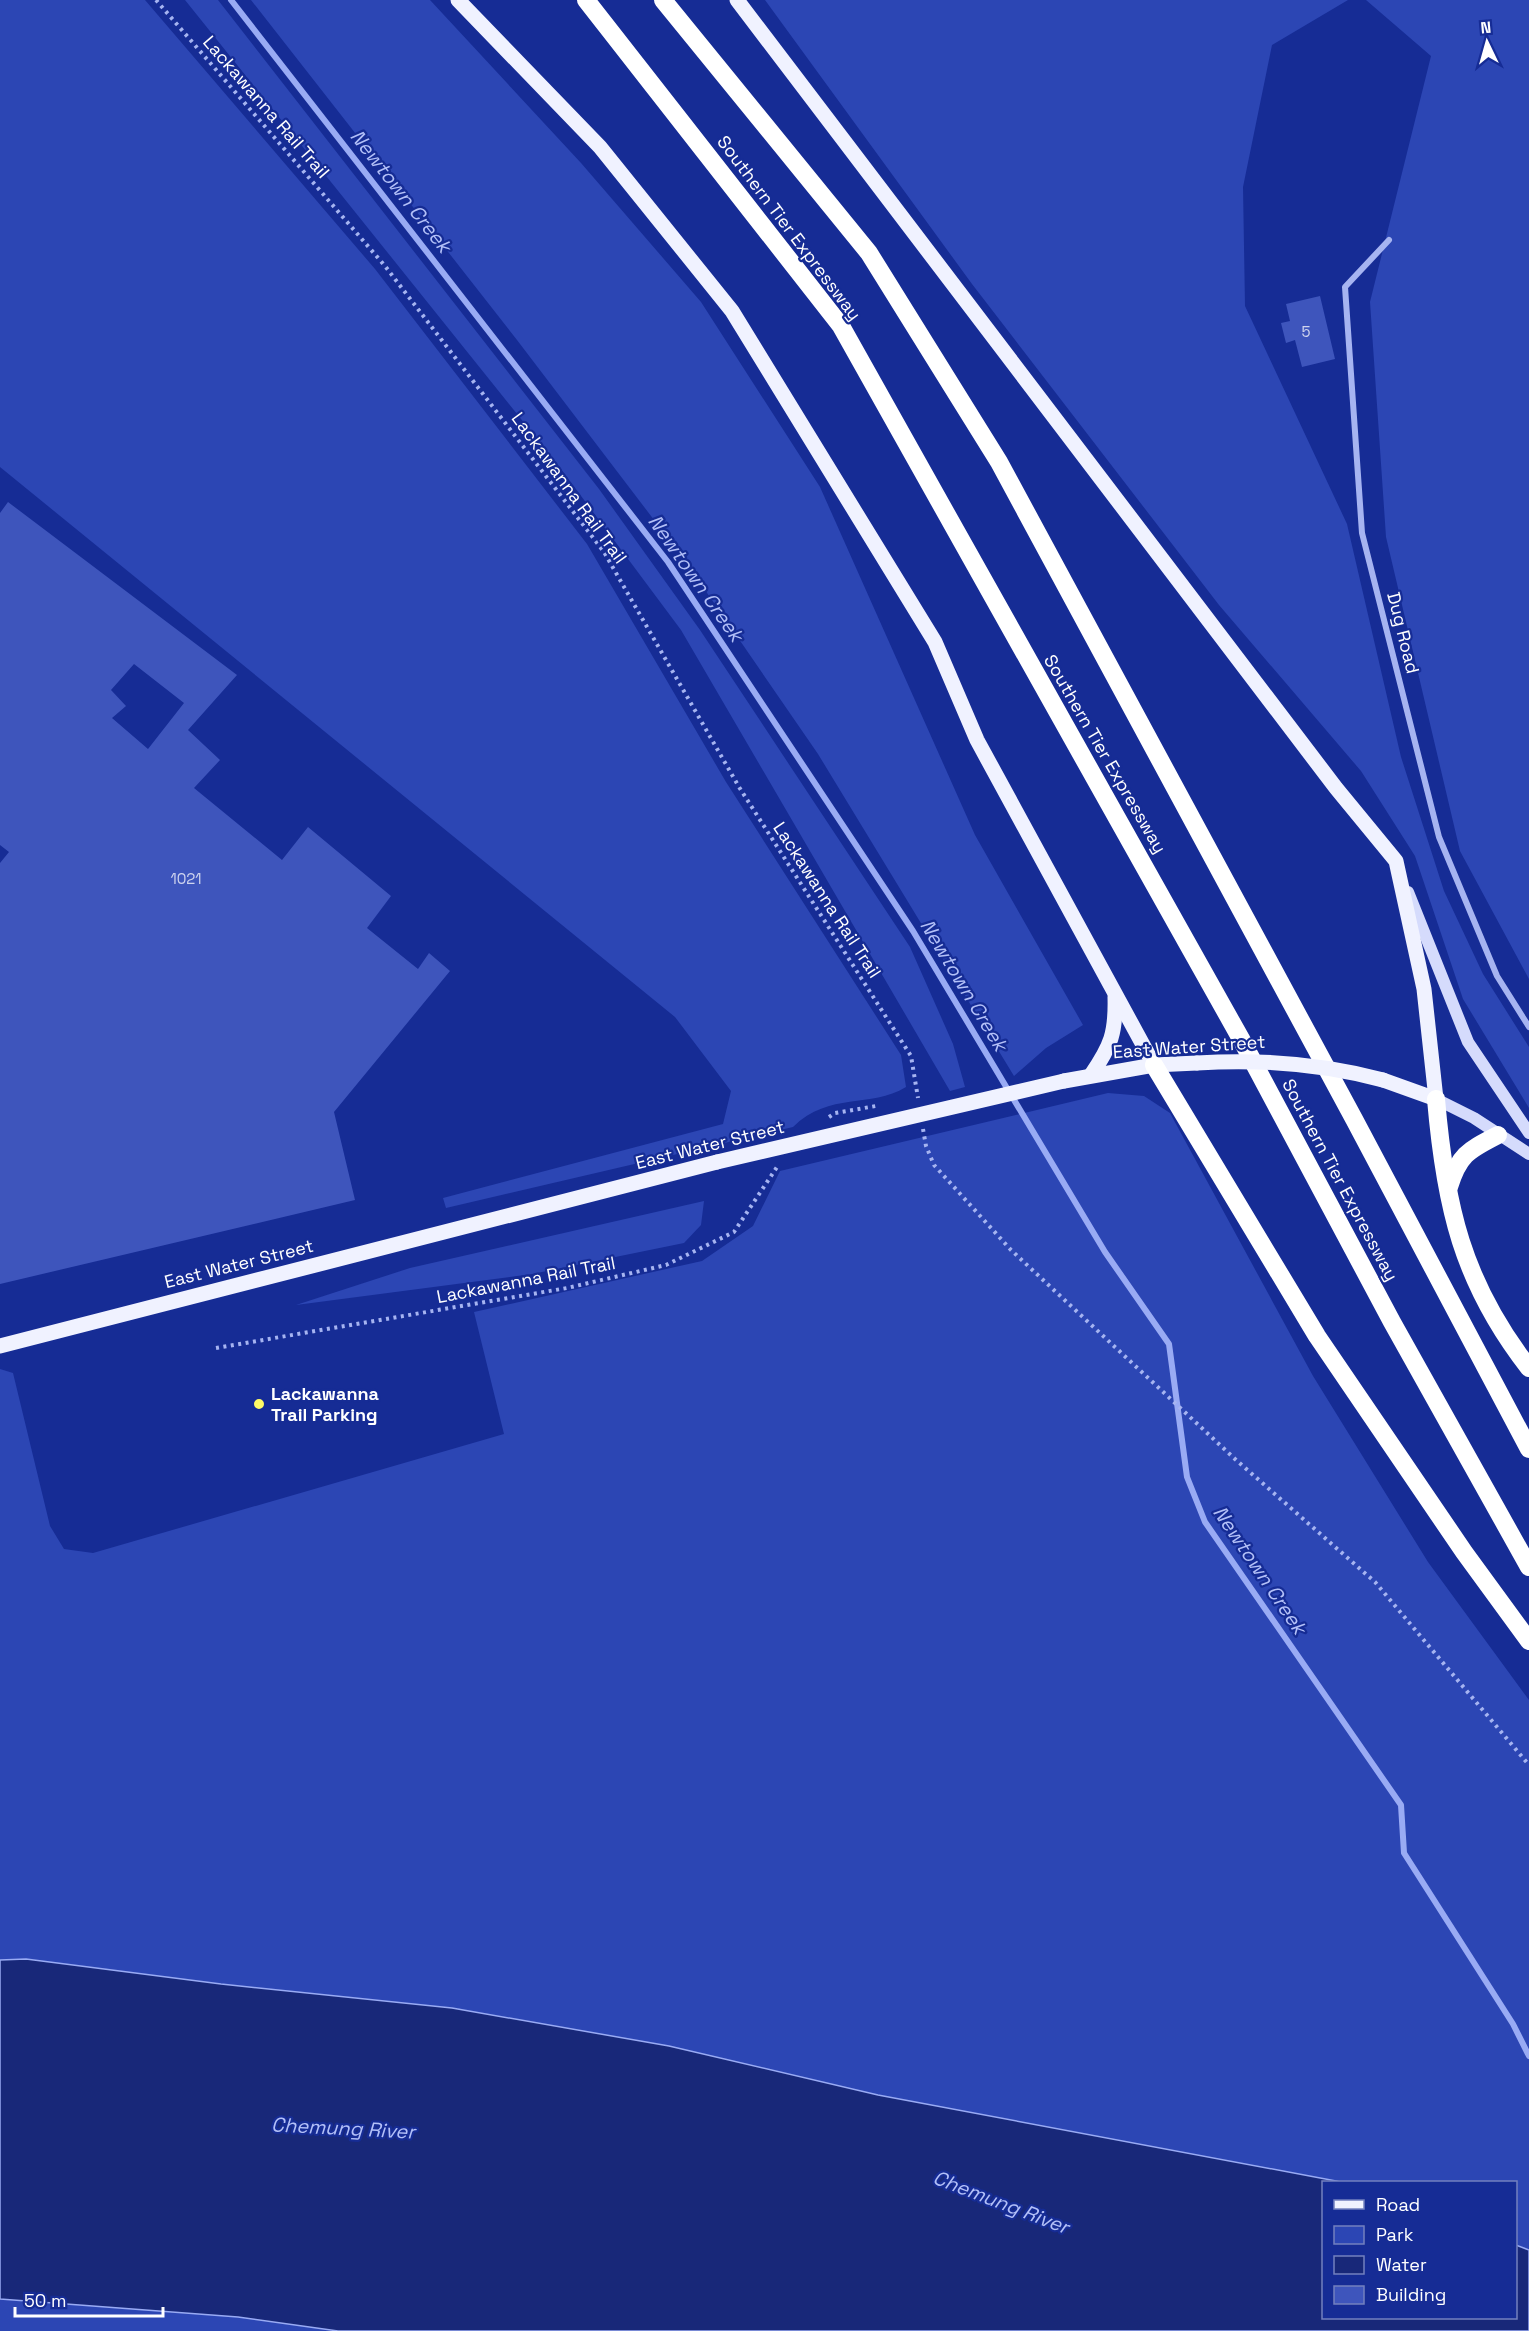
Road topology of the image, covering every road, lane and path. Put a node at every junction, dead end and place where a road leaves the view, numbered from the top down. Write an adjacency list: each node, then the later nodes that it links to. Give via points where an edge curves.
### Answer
1 (156, 0): 13 (path, Lackawanna Rail Trail, via 385,266 604,552 739,787 911,1056)
2 (458, 0): 8 (main road, via 600,147 732,311 935,642 977,740)
3 (586, 0): 26 (highway, Southern Tier Expressway, via 841,326 1241,1038)
4 (663, 0): 25 (highway, via 869,253 999,462)
5 (737, 0): 7 (main road, via 1336,788)
6 (1389, 240): 9 (street, Dug Road, via 1345,287 1362,533 1439,837 1497,976)
7 (1396, 861): 12 (main road, via 1424,989); 17 (street, via 1468,1042)
8 (1114, 994): 10 (main road); 11 (main road, via 1115,1023 1110,1047)
9 (1529, 1027)
10 (1154, 1065): 11 (main road, East Water Street); 12 (main road, East Water Street, bridge, via 1271,1060 1298,1063 1341,1069); 27 (highway, via 1317,1336)
11 (1091, 1075): 22 (main road, East Water Street, bridge, via 717,1162)
12 (1436, 1099): 18 (street); 21 (highway)
13 (920, 1103)
14 (886, 1105): 15 (path, via 855,1108)
15 (827, 1118)
16 (923, 1125): 28 (path, via 934,1165 1011,1250 1235,1459 1375,1582)
17 (1529, 1133)
18 (1498, 1136): 19 (street); 21 (highway, via 1464,1154)
19 (1529, 1155)
20 (783, 1157): 23 (path, Lackawanna Rail Trail, via 734,1232 666,1264 567,1288)
21 (1448, 1191): 24 (highway, via 1456,1232 1483,1300)
22 (0, 1346)
23 (216, 1348)
24 (1529, 1368)
25 (1529, 1449)
26 (1529, 1567)
27 (1529, 1641)
28 (1529, 1765)

